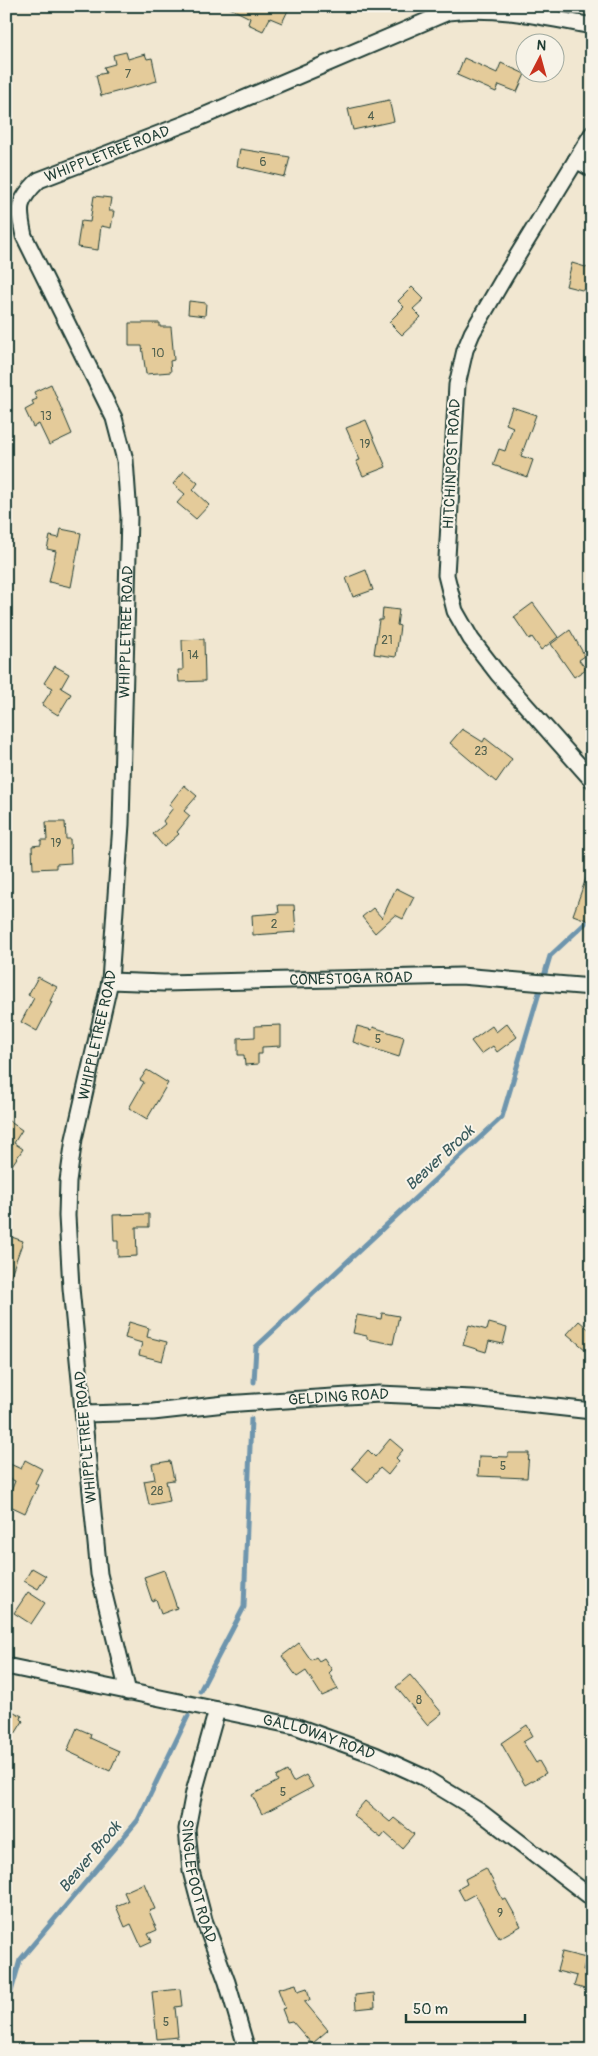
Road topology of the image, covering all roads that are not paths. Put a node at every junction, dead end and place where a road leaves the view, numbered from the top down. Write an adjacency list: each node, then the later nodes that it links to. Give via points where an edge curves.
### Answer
1 (592, 26): 6 (street, WHIPPLETREE ROAD, via 512,11 472,9 448,12 187,123 38,180 26,192 19,212 24,236 114,418 125,460 129,516 120,824)
2 (592, 134): 3 (street, HITCHINPOST ROAD)
3 (576, 160): 4 (street); 5 (street, HITCHINPOST ROAD, via 472,333 465,350 457,385 446,575 455,611 475,644)
4 (592, 169)
5 (592, 780)
6 (110, 981): 7 (street, CONESTOGA ROAD, via 164,983 461,976); 9 (street, WHIPPLETREE ROAD, via 74,1139 68,1181 71,1288)
7 (592, 986)
8 (592, 1411): 9 (street, GELDING ROAD, via 472,1398 379,1394 153,1412)
9 (85, 1414): 11 (street, WHIPPLETREE ROAD, via 99,1574)
10 (6, 1666): 11 (street, GALLOWAY ROAD)
11 (128, 1692): 12 (street, GALLOWAY ROAD)
12 (217, 1710): 13 (street, GALLOWAY ROAD, via 295,1726 375,1755 423,1777 479,1811); 14 (street, SINGLEFOOT ROAD, via 194,1792 188,1829 192,1871 204,1920)
13 (592, 1898)
14 (247, 2050)

